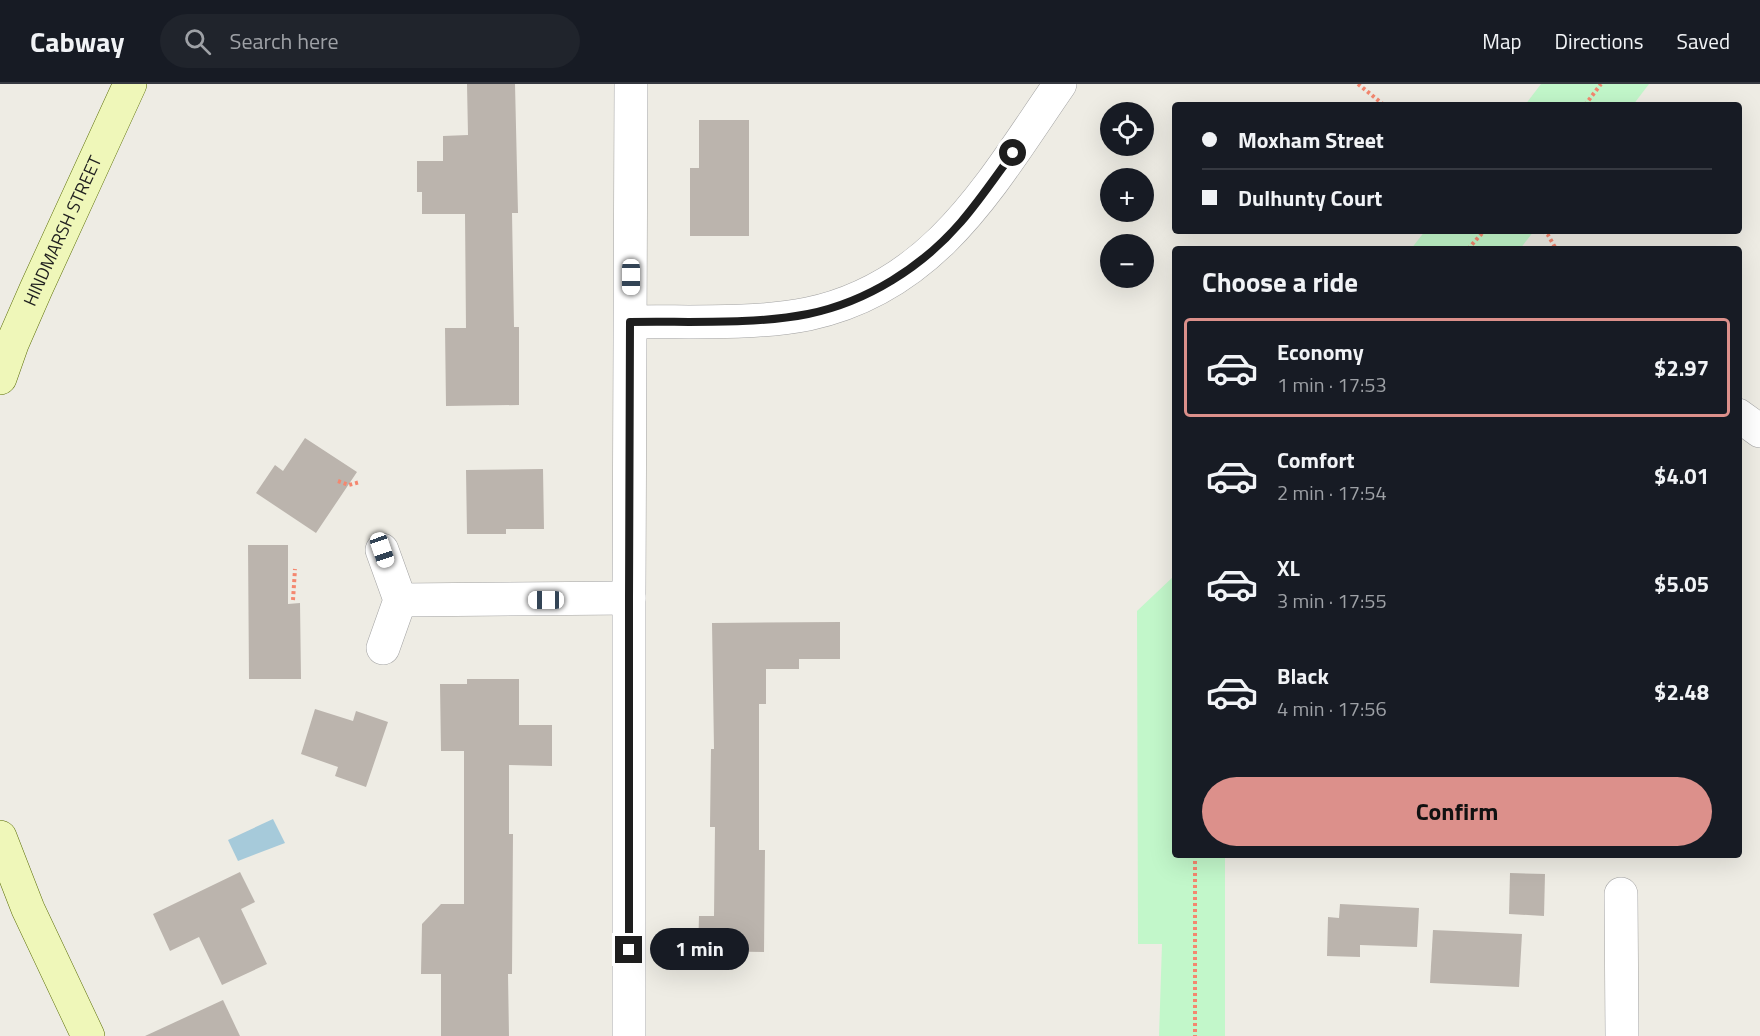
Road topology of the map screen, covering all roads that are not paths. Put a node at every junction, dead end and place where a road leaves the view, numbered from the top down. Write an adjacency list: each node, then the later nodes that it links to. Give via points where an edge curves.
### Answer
1 (130, 84): 5 (street, HINDMARSH STREET, via 36,289)
2 (631, 84): 4 (street)
3 (1060, 84): 4 (street, via 962,222 917,264 876,289 830,308 780,318)
4 (630, 322): 9 (street)
5 (0, 378)
6 (1742, 418): 7 (street)
7 (1760, 431)
8 (382, 550): 10 (street)
9 (629, 598): 10 (street); 15 (street)
10 (400, 600): 11 (street)
11 (382, 648)
12 (0, 837): 14 (street, via 28,909)
13 (1621, 894): 16 (street)
14 (88, 1036)
15 (629, 1036)
16 (1622, 1036)

